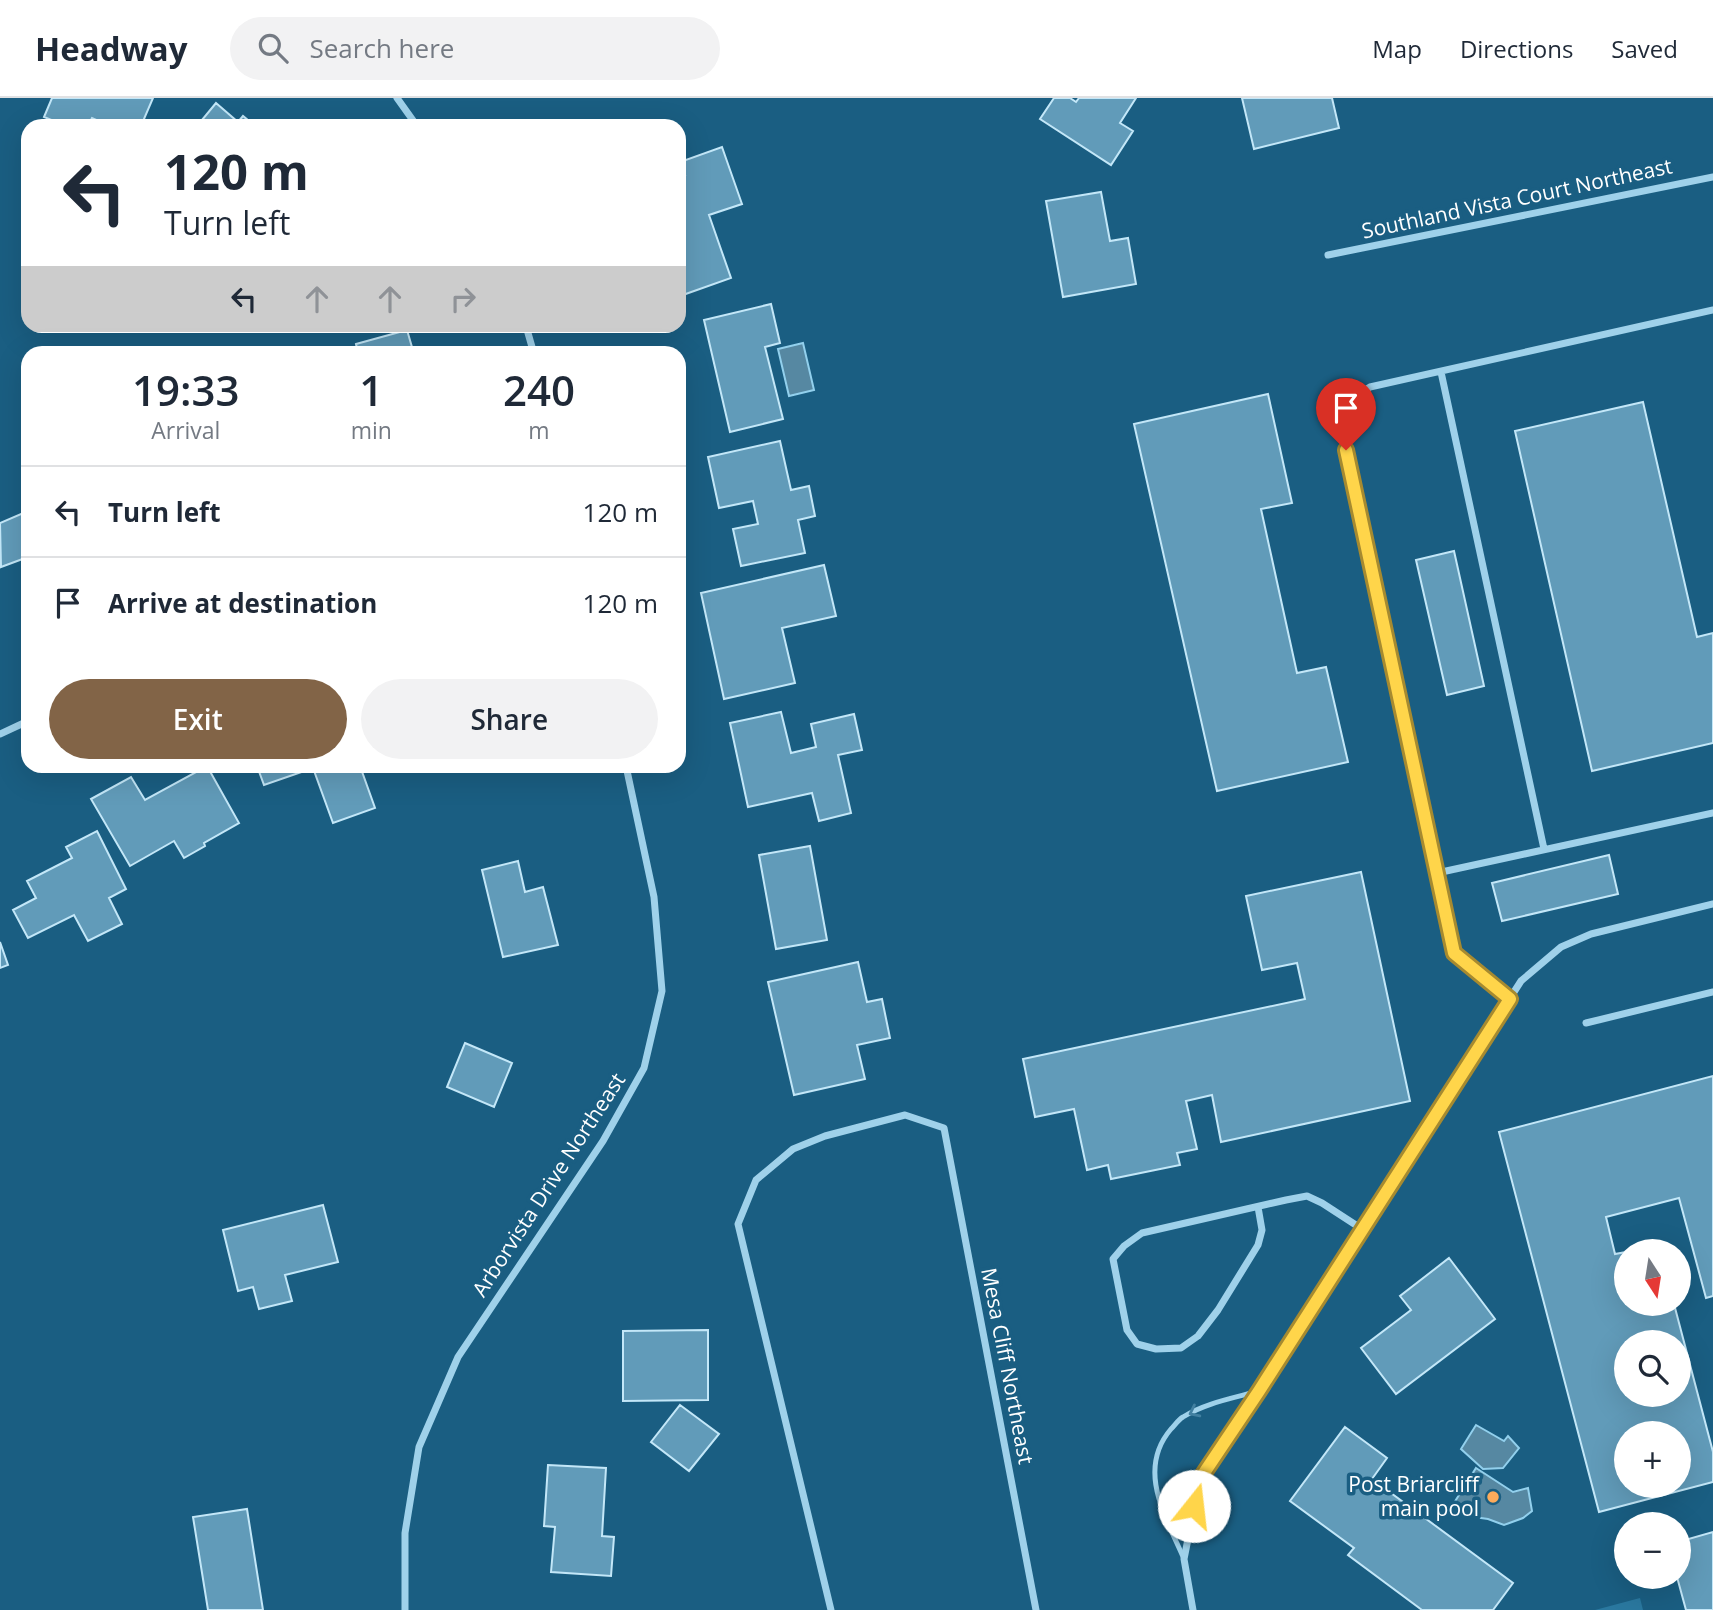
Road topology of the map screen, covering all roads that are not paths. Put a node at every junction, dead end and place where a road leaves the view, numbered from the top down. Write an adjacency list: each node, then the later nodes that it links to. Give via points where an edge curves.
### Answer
1 (397, 98): 2 (street)
2 (412, 119)
3 (1713, 177): 4 (street, Southland Vista Court Northeast)
4 (1328, 255)
5 (1713, 310): 6 (street)
6 (1441, 372): 11 (street); 12 (street, via 1370,387 1347,402 1340,424)
7 (21, 724): 8 (street)
8 (0, 734)
9 (627, 773): 21 (street, Arborvista Drive Northeast, via 654,897 662,991 644,1068 603,1141 457,1357 419,1447 405,1533)
10 (1713, 813): 11 (street)
11 (1544, 849): 12 (street)
12 (1437, 873): 15 (street, via 1454,953)
13 (1713, 904): 15 (street, via 1591,934 1561,947 1521,981)
14 (1713, 992): 16 (street)
15 (1510, 999): 18 (street)
16 (1586, 1023)
17 (1258, 1207): 17 (street, via 1142,1233 1124,1245 1113,1259 1115,1280 1127,1330 1137,1344 1181,1348 1199,1336 1258,1245 1262,1230); 18 (street, via 1307,1196)
18 (1362, 1229): 19 (street)
19 (1259, 1391): 20 (street, via 1200,1479); 20 (lane, one-way to 20, via 1181,1418 1162,1440 1154,1467 1159,1501)
20 (1184, 1559): 24 (street)
21 (405, 1610)
22 (831, 1610): 23 (street, Mesa Cliff Northeast, via 738,1224 756,1180 793,1149 905,1115 944,1128)
23 (1036, 1610)
24 (1193, 1610)

